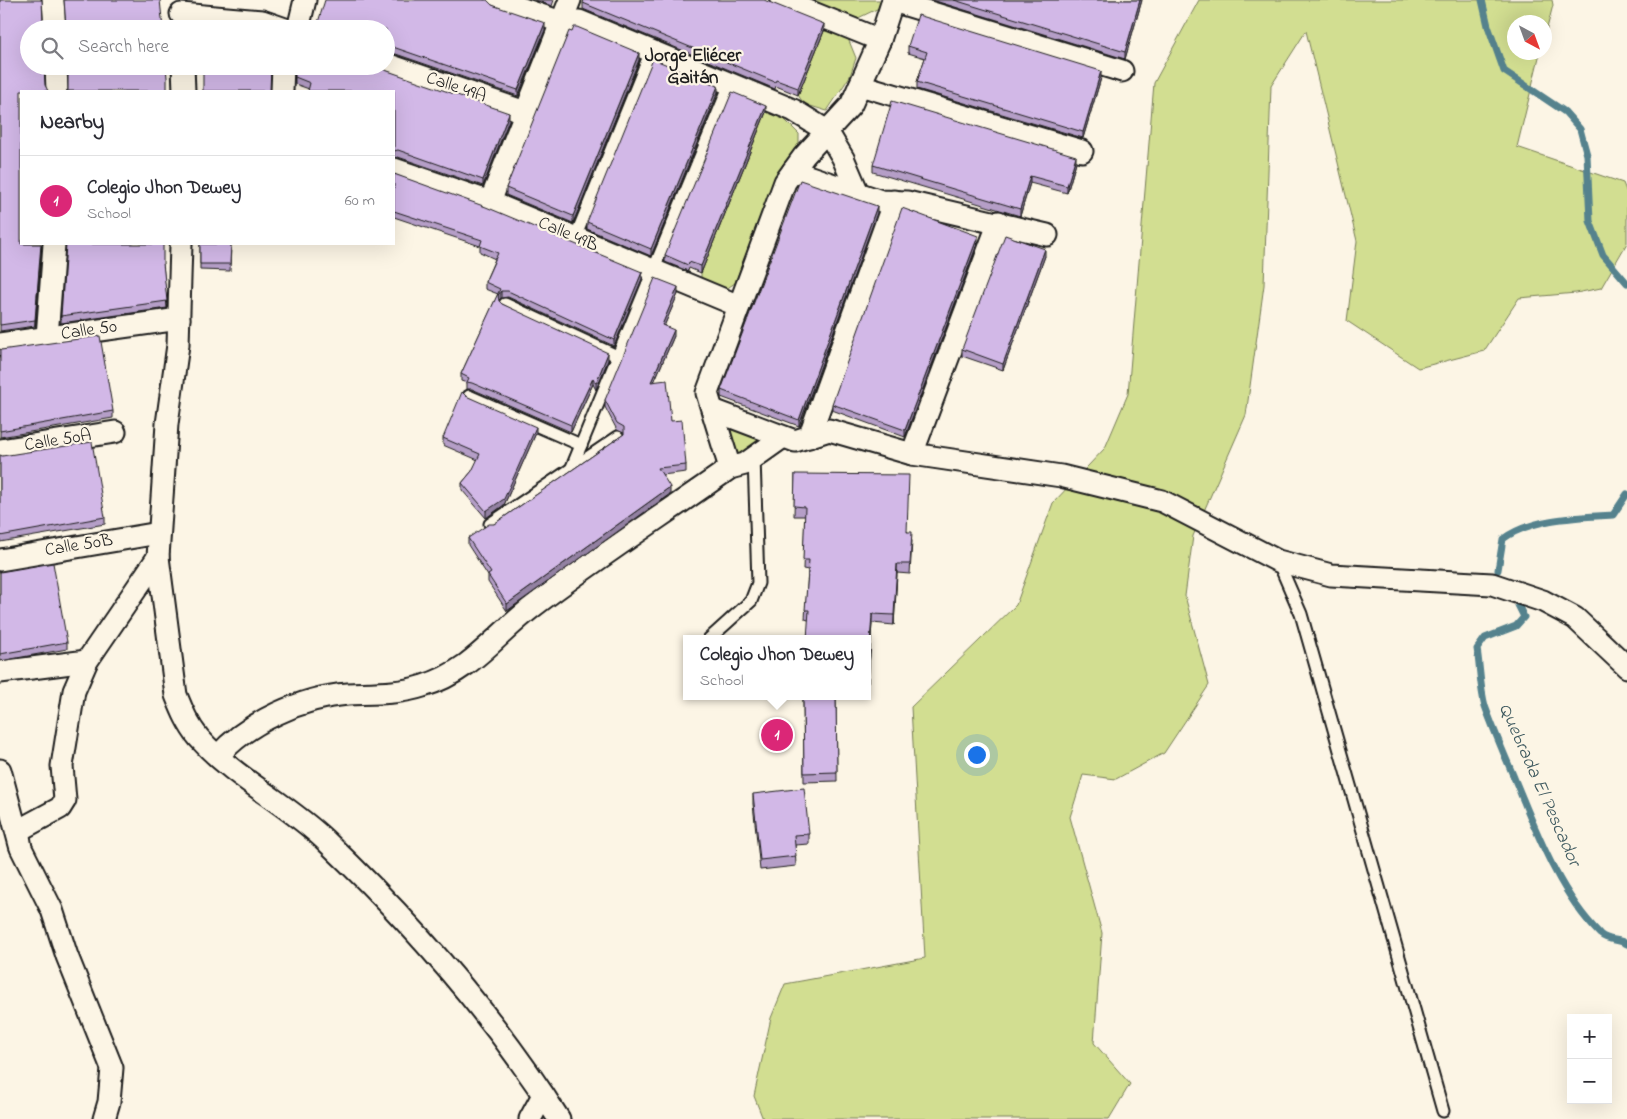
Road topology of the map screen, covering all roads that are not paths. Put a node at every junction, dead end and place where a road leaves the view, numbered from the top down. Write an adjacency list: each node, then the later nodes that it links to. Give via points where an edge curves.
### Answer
1 (53, 0): 8 (street)
2 (305, 0): 10 (street)
3 (496, 0): 11 (street)
4 (570, 0): 11 (street)
5 (781, 0): 12 (street)
6 (893, 0): 12 (street); 15 (street)
7 (181, 14): 9 (street)
8 (54, 20)
9 (242, 20)
10 (300, 20)
11 (561, 22): 13 (street, via 579,21); 24 (street)
12 (880, 40): 20 (street)
13 (651, 51): 19 (street); 34 (lane)
14 (395, 67): 24 (street, Calle 49A)
15 (1122, 71)
16 (56, 75): 21 (street)
17 (183, 75): 22 (street)
18 (283, 75): 23 (street)
19 (730, 84): 25 (street, via 793,110); 37 (lane)
20 (860, 85): 25 (street, via 851,105); 26 (street)
21 (57, 90)
22 (184, 90)
23 (282, 90)
24 (525, 112): 31 (street)
25 (827, 131): 28 (street); 29 (street)
26 (1082, 152)
27 (395, 169): 31 (street, Calle 49B)
28 (793, 170): 29 (street); 39 (street, via 785,182)
29 (858, 193): 30 (street, via 882,201)
30 (894, 201): 32 (street); 49 (street)
31 (490, 202): 34 (street, Calle 49B)
32 (999, 222): 33 (street); 52 (street)
33 (1047, 235)
34 (575, 238): 37 (street, Calle 49B)
35 (54, 245): 41 (street)
36 (181, 245): 40 (street)
37 (653, 270): 39 (street, Calle 49B); 43 (lane)
38 (505, 304): 43 (lane)
39 (739, 306): 45 (street, via 707,393)
40 (179, 319): 41 (street, Calle 50); 57 (street)
41 (47, 337): 42 (street, Calle 50)
42 (0, 344)
43 (618, 356): 50 (lane)
44 (469, 396): 50 (lane)
45 (713, 410): 48 (street); 55 (street)
46 (116, 432): 51 (street, Calle 50A)
47 (618, 437): 54 (lane)
48 (783, 437): 49 (street, via 795,441); 53 (street)
49 (809, 437): 52 (street, via 829,430)
50 (581, 445): 54 (lane)
51 (0, 450)
52 (912, 454): 60 (street, via 1061,476 1162,501)
53 (754, 457): 55 (street, via 745,464); 61 (lane, via 758,583 751,602)
54 (572, 467): 56 (lane)
55 (730, 468): 65 (street, via 534,606 492,645 447,677 400,691 346,694 272,715 229,744)
56 (490, 524)
57 (158, 533): 58 (street); 59 (street, Calle 50B)
58 (158, 557): 62 (street); 65 (street, via 176,695 184,716 199,738)
59 (0, 560)
60 (1278, 561): 63 (street, via 1331,575 1492,584 1543,601 1575,618); 69 (lane, via 1300,614)
61 (714, 635)
62 (86, 661): 64 (street); 67 (street, via 74,691 66,732 62,766 65,800 60,808 22,829 19,836)
63 (1627, 667)
64 (0, 672)
65 (218, 756): 68 (street, via 324,839 395,910 455,976)
66 (0, 770): 67 (street)
67 (21, 848): 70 (street, via 52,910 112,1068)
68 (543, 1095): 71 (street); 72 (street)
69 (1443, 1111)
70 (104, 1119)
71 (530, 1119)
72 (559, 1119)

